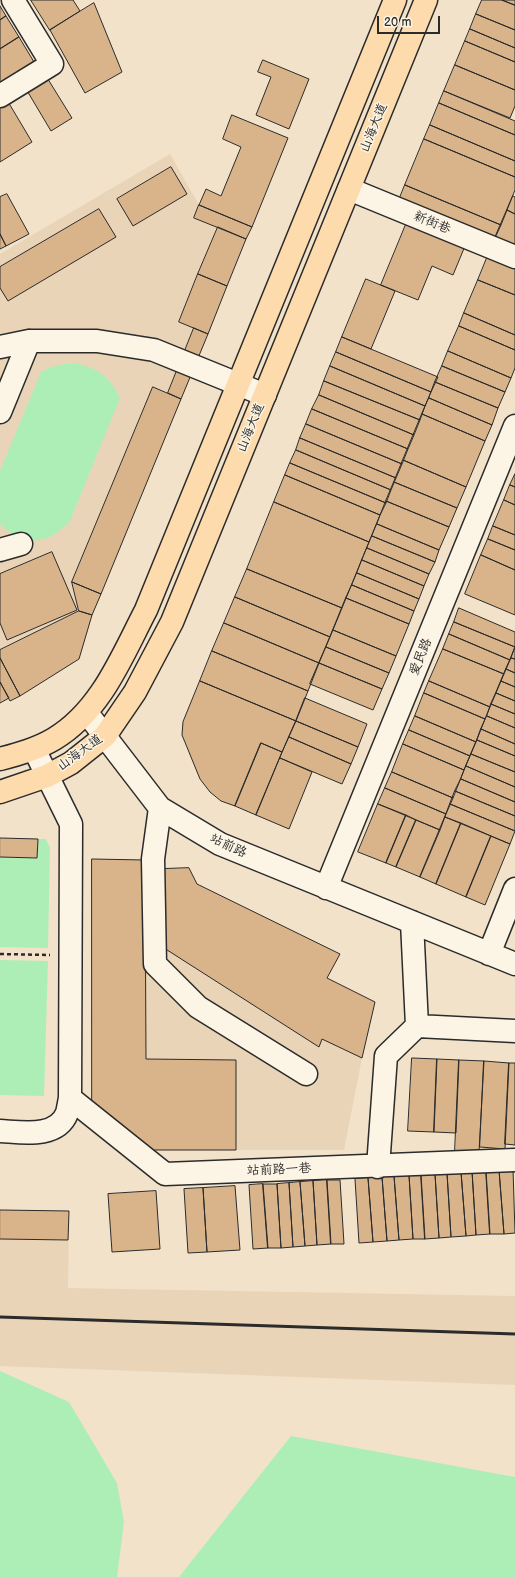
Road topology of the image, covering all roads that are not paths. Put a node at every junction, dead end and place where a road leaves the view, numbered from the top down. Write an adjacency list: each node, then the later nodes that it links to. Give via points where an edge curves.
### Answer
1 (13, 0): 4 (street, via 52,64)
2 (395, 0): 9 (main road, 山海大道)
3 (426, 0): 5 (main road, 山海大道)
4 (0, 96)
5 (349, 189): 6 (street, 新街巷); 10 (main road, 山海大道)
6 (515, 257)
7 (28, 341): 8 (street); 9 (street, via 97,341 154,350); 11 (street)
8 (0, 347)
9 (238, 384): 10 (street); 15 (main road, 山海大道, via 146,610 111,677)
10 (265, 395): 16 (main road, 山海大道, via 172,622 135,692)
11 (0, 412)
12 (515, 426): 22 (street, 爱民路)
13 (21, 544): 14 (street)
14 (0, 550)
15 (87, 713): 16 (street, 站前路); 17 (main road, 山海大道, via 55,739)
16 (105, 736): 19 (main road, 山海大道, via 71,763); 21 (street, 站前路)
17 (34, 749): 18 (main road, 山海大道); 19 (street)
18 (0, 759)
19 (47, 776): 20 (main road, 山海大道); 30 (street, via 71,824)
20 (0, 792)
21 (160, 808): 22 (street, 站前路, via 220,844); 29 (street, via 153,859 155,964 198,1007)
22 (326, 888): 24 (street, 站前路)
23 (515, 889): 25 (street)
24 (412, 922): 25 (street, 站前路); 27 (street)
25 (489, 954): 26 (street, 站前路)
26 (515, 964)
27 (417, 1026): 28 (street); 33 (street, via 386,1056)
28 (515, 1031)
29 (306, 1074)
30 (70, 1098): 31 (street, via 66,1114 57,1126 42,1132); 33 (street, 站前路一巷, via 165,1174)
31 (0, 1131)
32 (515, 1160): 33 (street, 站前路一巷)
33 (378, 1167)

